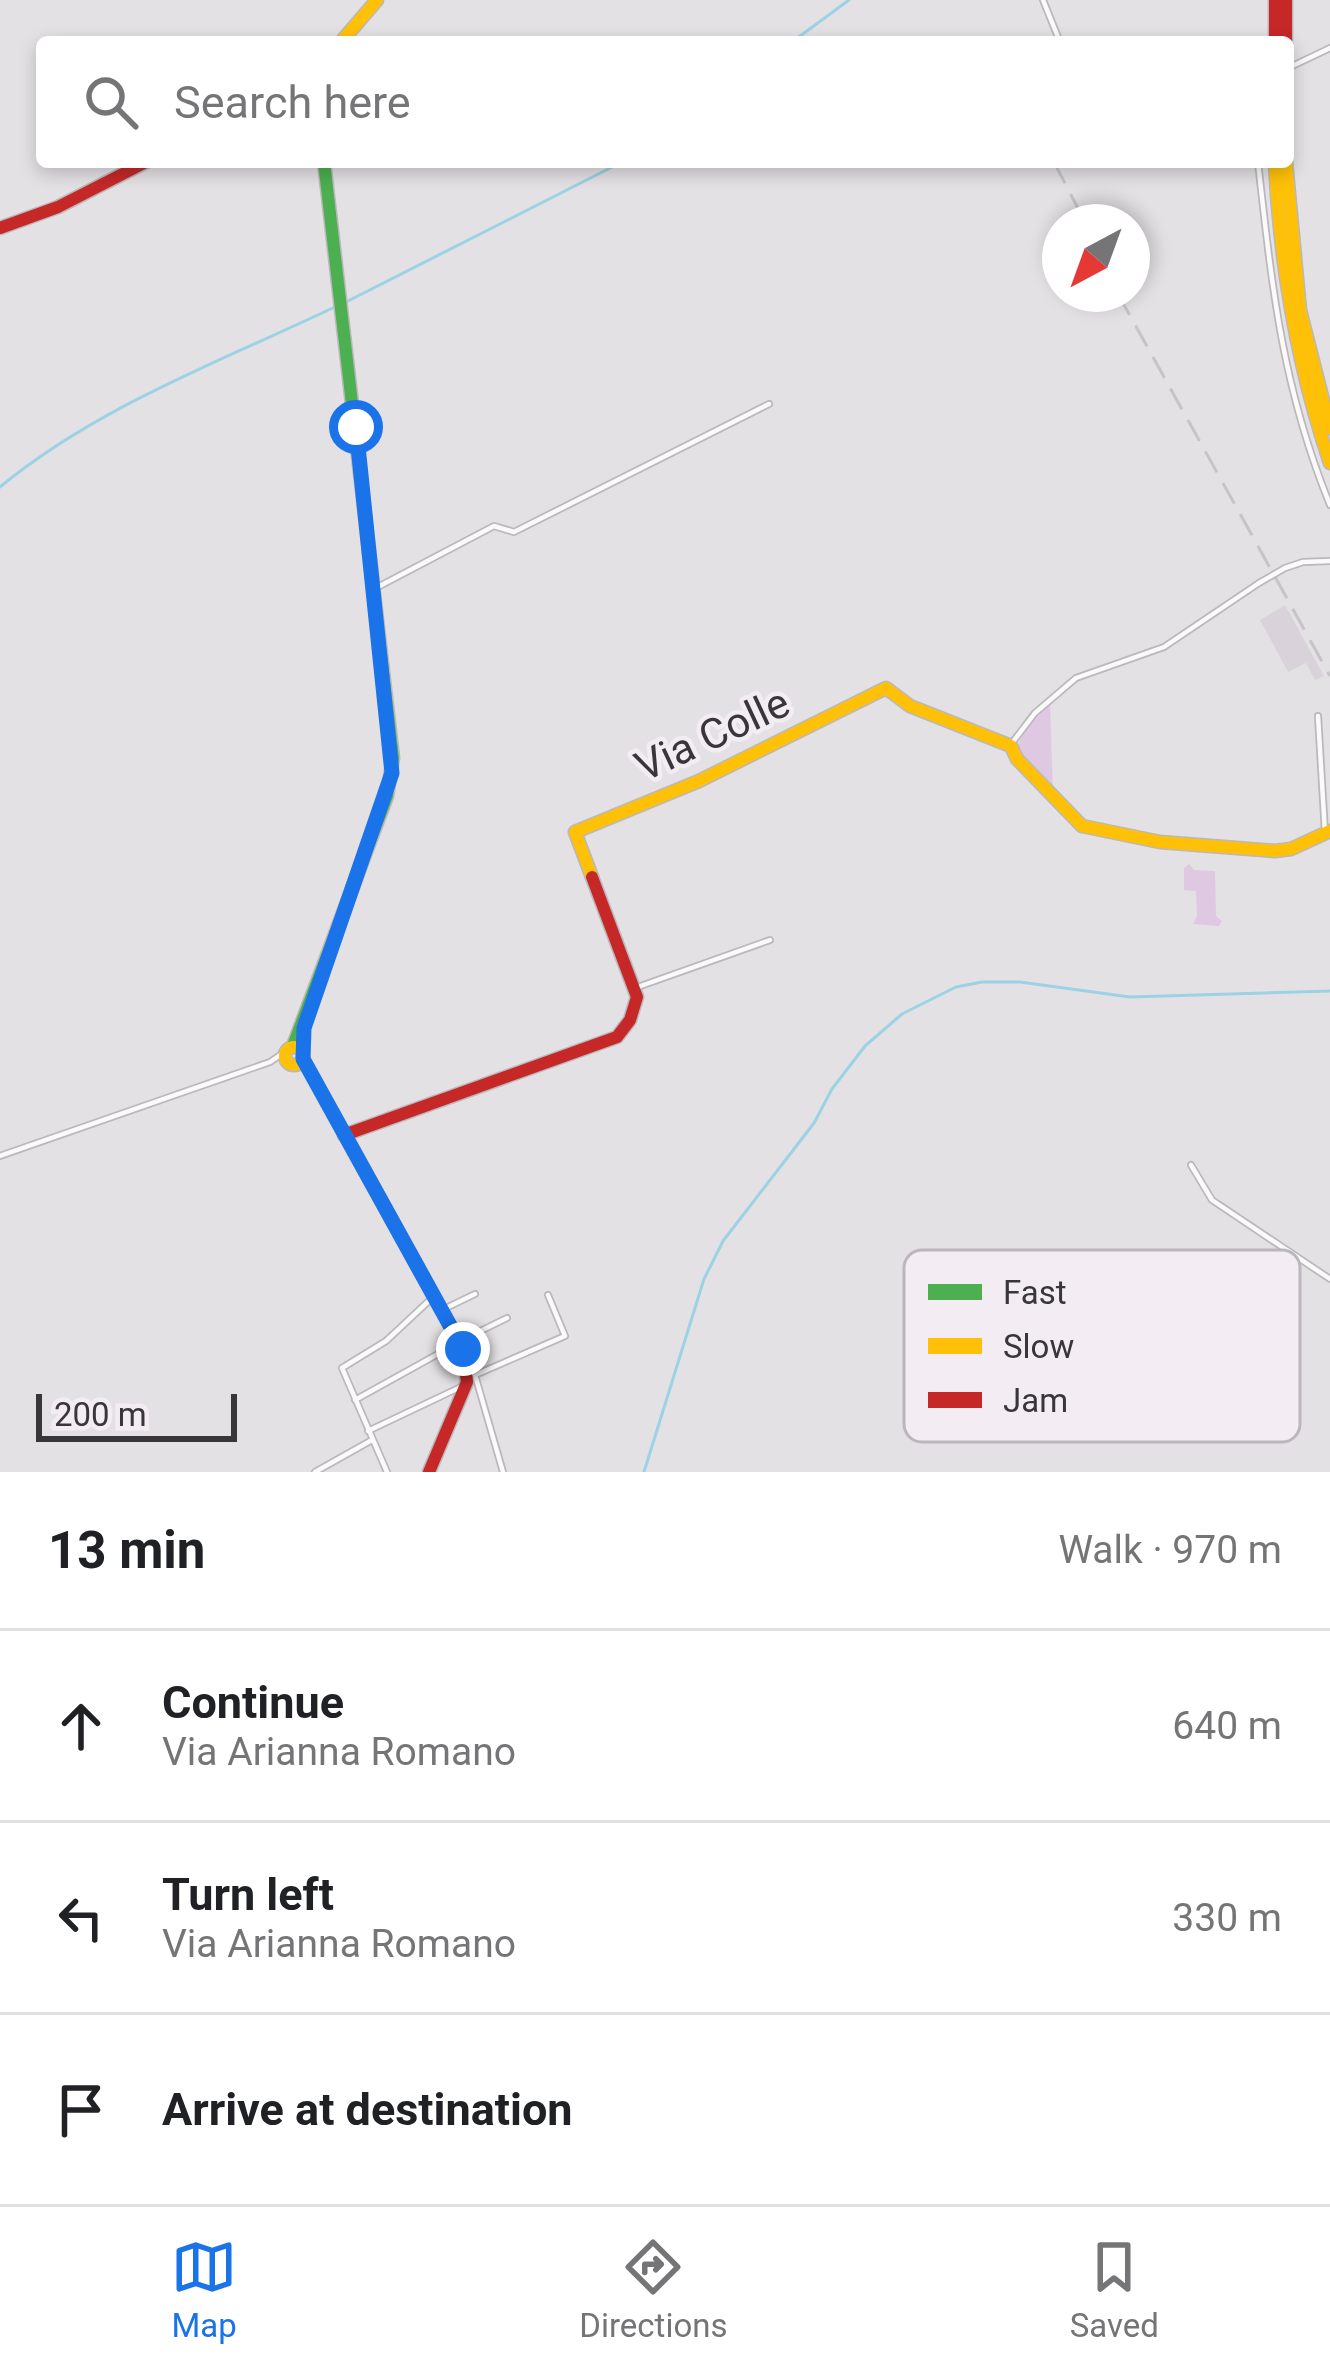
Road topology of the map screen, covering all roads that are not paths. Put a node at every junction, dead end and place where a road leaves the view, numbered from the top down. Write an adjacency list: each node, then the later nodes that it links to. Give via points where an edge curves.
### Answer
1 (376, 0): 5 (main road)
2 (1043, 0): 6 (street)
3 (1275, 0): 7 (main road)
4 (1286, 0): 8 (main road)
5 (346, 36)
6 (1058, 36)
7 (1275, 36)
8 (1286, 36)
9 (1330, 48): 10 (street)
10 (1294, 65)
11 (134, 168): 16 (main road)
12 (325, 168): 22 (main road)
13 (1259, 168): 20 (street, via 1287,374)
14 (1275, 168): 19 (main road, via 1290,314)
15 (1287, 168): 18 (main road, via 1300,310)
16 (0, 228)
17 (770, 404): 22 (street, via 514,532 494,526)
18 (1330, 428)
19 (1330, 463)
20 (1330, 506)
21 (1330, 561): 24 (street, bridge, via 1286,568 1164,647 1076,678)
22 (374, 589): 28 (main road, via 392,773)
23 (1318, 716): 25 (street)
24 (1011, 746): 25 (main road, via 1091,830 1275,851); 27 (main road, Via Colle, via 918,710 886,688 699,782 578,829 574,837)
25 (1327, 832)
26 (770, 940): 27 (street)
27 (635, 988): 29 (main road, via 634,1011 617,1037)
28 (294, 1056): 29 (main road); 30 (street)
29 (344, 1135): 35 (main road)
30 (0, 1156)
31 (1191, 1165): 32 (street, via 1211,1200)
32 (1286, 1250)
33 (1300, 1259): 34 (street)
34 (1330, 1279)
35 (436, 1294): 38 (main road); 43 (street, via 386,1341 342,1368)
36 (475, 1294): 38 (street)
37 (548, 1295): 42 (street, via 565,1336)
38 (444, 1309): 40 (main road)
39 (506, 1318): 40 (street)
40 (460, 1341): 42 (main road)
41 (447, 1349): 43 (street)
42 (469, 1376): 44 (street); 48 (main road); 49 (street)
43 (355, 1400): 44 (street)
44 (368, 1431): 45 (street)
45 (372, 1440): 46 (street); 47 (street)
46 (315, 1472)
47 (387, 1472)
48 (429, 1472)
49 (503, 1472)

